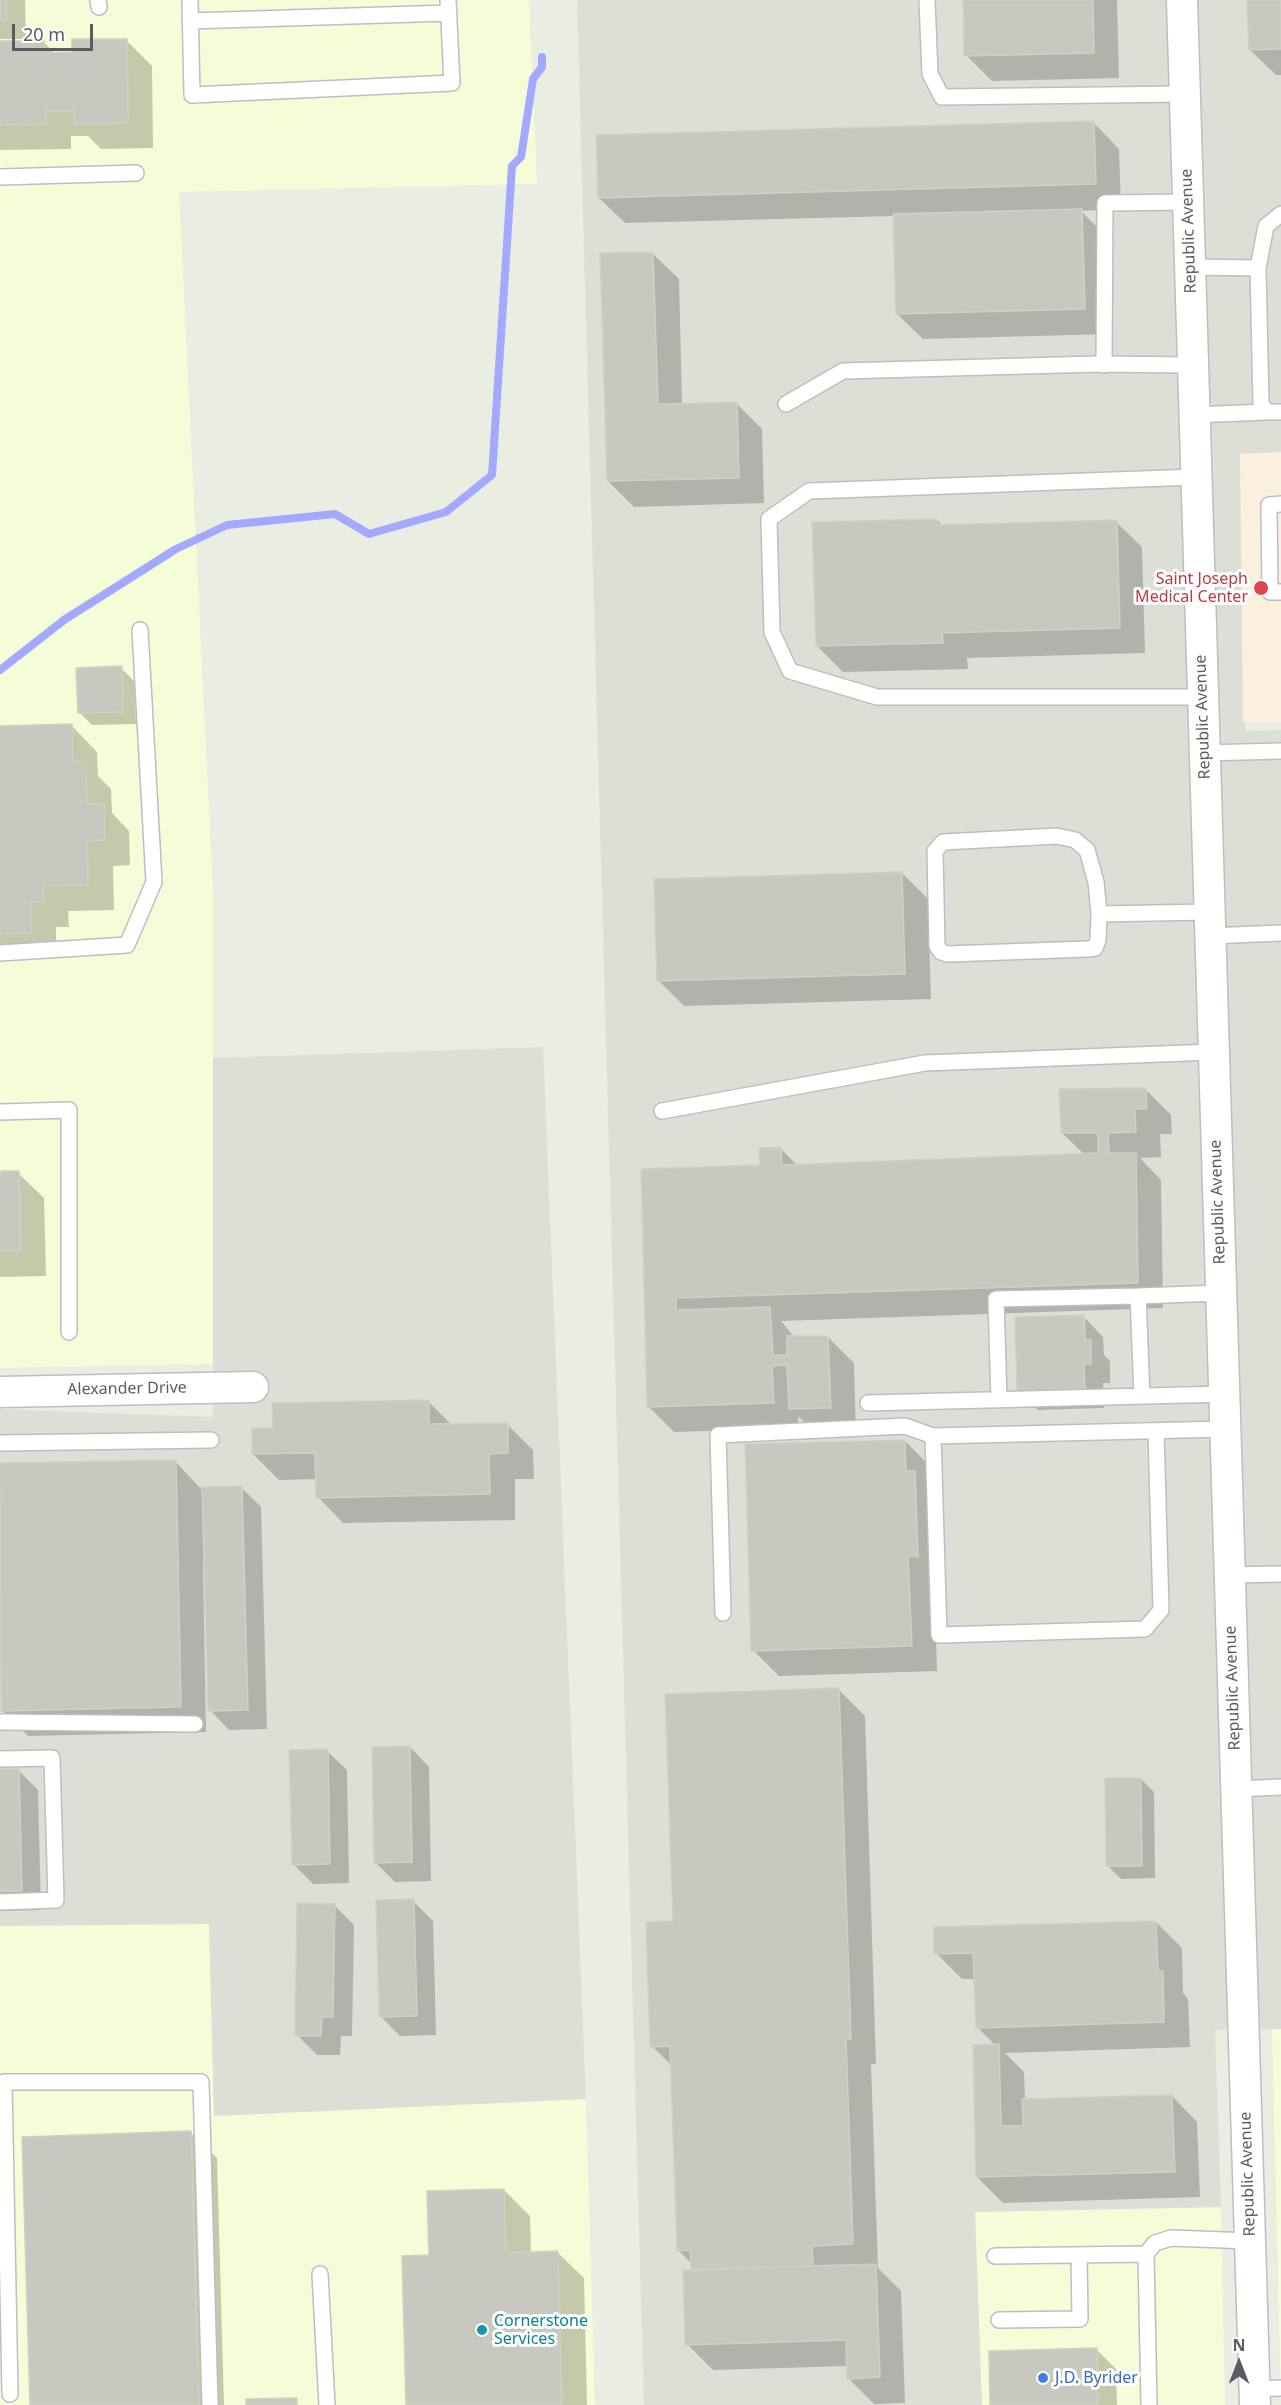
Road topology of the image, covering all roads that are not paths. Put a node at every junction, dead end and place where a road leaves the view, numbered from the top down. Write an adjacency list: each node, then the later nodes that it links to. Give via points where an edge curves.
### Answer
1 (190, 0): 5 (lane)
2 (927, 0): 6 (lane, via 930,74 942,97)
3 (1182, 0): 6 (street, Republic Avenue)
4 (449, 6): 5 (lane); 5 (lane, via 452,83 192,95)
5 (190, 21)
6 (1184, 94): 9 (street, Republic Avenue)
7 (136, 173): 8 (lane)
8 (0, 177)
9 (1188, 202): 11 (street, Republic Avenue); 13 (lane, via 1105,203)
10 (1281, 214): 12 (lane, via 1266,226)
11 (1190, 267): 12 (lane); 14 (street, Republic Avenue)
12 (1258, 268): 16 (lane, via 1261,403)
13 (1104, 364): 14 (lane); 15 (lane, via 843,371)
14 (1193, 365): 17 (street, Republic Avenue)
15 (786, 404)
16 (1273, 412): 17 (lane)
17 (1194, 415): 18 (street, Republic Avenue)
18 (1196, 477): 22 (street, Republic Avenue); 22 (lane, via 809,491 769,519 772,632 790,671 877,697)
19 (1281, 504): 20 (lane, via 1269,505 1269,516 1270,592)
20 (1281, 592)
21 (140, 630): 28 (lane, via 154,882 127,945)
22 (1203, 697): 24 (street, Republic Avenue)
23 (1281, 751): 24 (lane)
24 (1204, 753): 26 (street, Republic Avenue)
25 (1099, 914): 25 (lane, via 1088,850 1075,840 1057,836 942,842 935,851 937,946 941,952 1088,950 1095,948 1098,940); 26 (lane)
26 (1210, 924): 27 (lane); 29 (street, Republic Avenue)
27 (1281, 933)
28 (0, 952)
29 (1214, 1052): 30 (lane, via 925,1063); 32 (street, Republic Avenue)
30 (662, 1111)
31 (0, 1113): 34 (lane, via 69,1110)
32 (1221, 1293): 33 (lane); 37 (street, Republic Avenue)
33 (1138, 1296): 38 (lane); 39 (lane, via 996,1299)
34 (69, 1332)
35 (253, 1387): 36 (street, Alexander Drive)
36 (0, 1392)
37 (1224, 1394): 38 (lane); 41 (street, Republic Avenue)
38 (1142, 1396): 39 (lane)
39 (999, 1400): 40 (lane)
40 (868, 1403)
41 (1225, 1429): 42 (lane); 46 (street, Republic Avenue)
42 (1156, 1431): 43 (lane); 43 (lane, via 1161,1610 1144,1629 939,1635)
43 (933, 1436): 48 (lane, via 905,1426 718,1435)
44 (211, 1440): 45 (lane)
45 (0, 1443)
46 (1229, 1575): 47 (lane); 53 (street, Republic Avenue)
47 (1281, 1575)
48 (723, 1613)
49 (0, 1722): 50 (lane)
50 (195, 1724)
51 (0, 1759): 54 (lane, via 52,1758 56,1900)
52 (1281, 1788): 53 (lane)
53 (1236, 1789): 55 (street, Republic Avenue)
54 (0, 1902)
55 (1250, 2241): 56 (lane, via 1171,2238 1155,2243); 61 (street, Republic Avenue)
56 (1146, 2254): 57 (lane); 65 (lane)
57 (1079, 2255): 58 (lane); 60 (lane, via 1080,2319)
58 (995, 2256)
59 (321, 2274): 64 (lane)
60 (999, 2320)
61 (1263, 2394)
62 (7, 2398): 63 (lane, via 4,2082 201,2082)
63 (210, 2405)
64 (327, 2405)
65 (1149, 2405)

